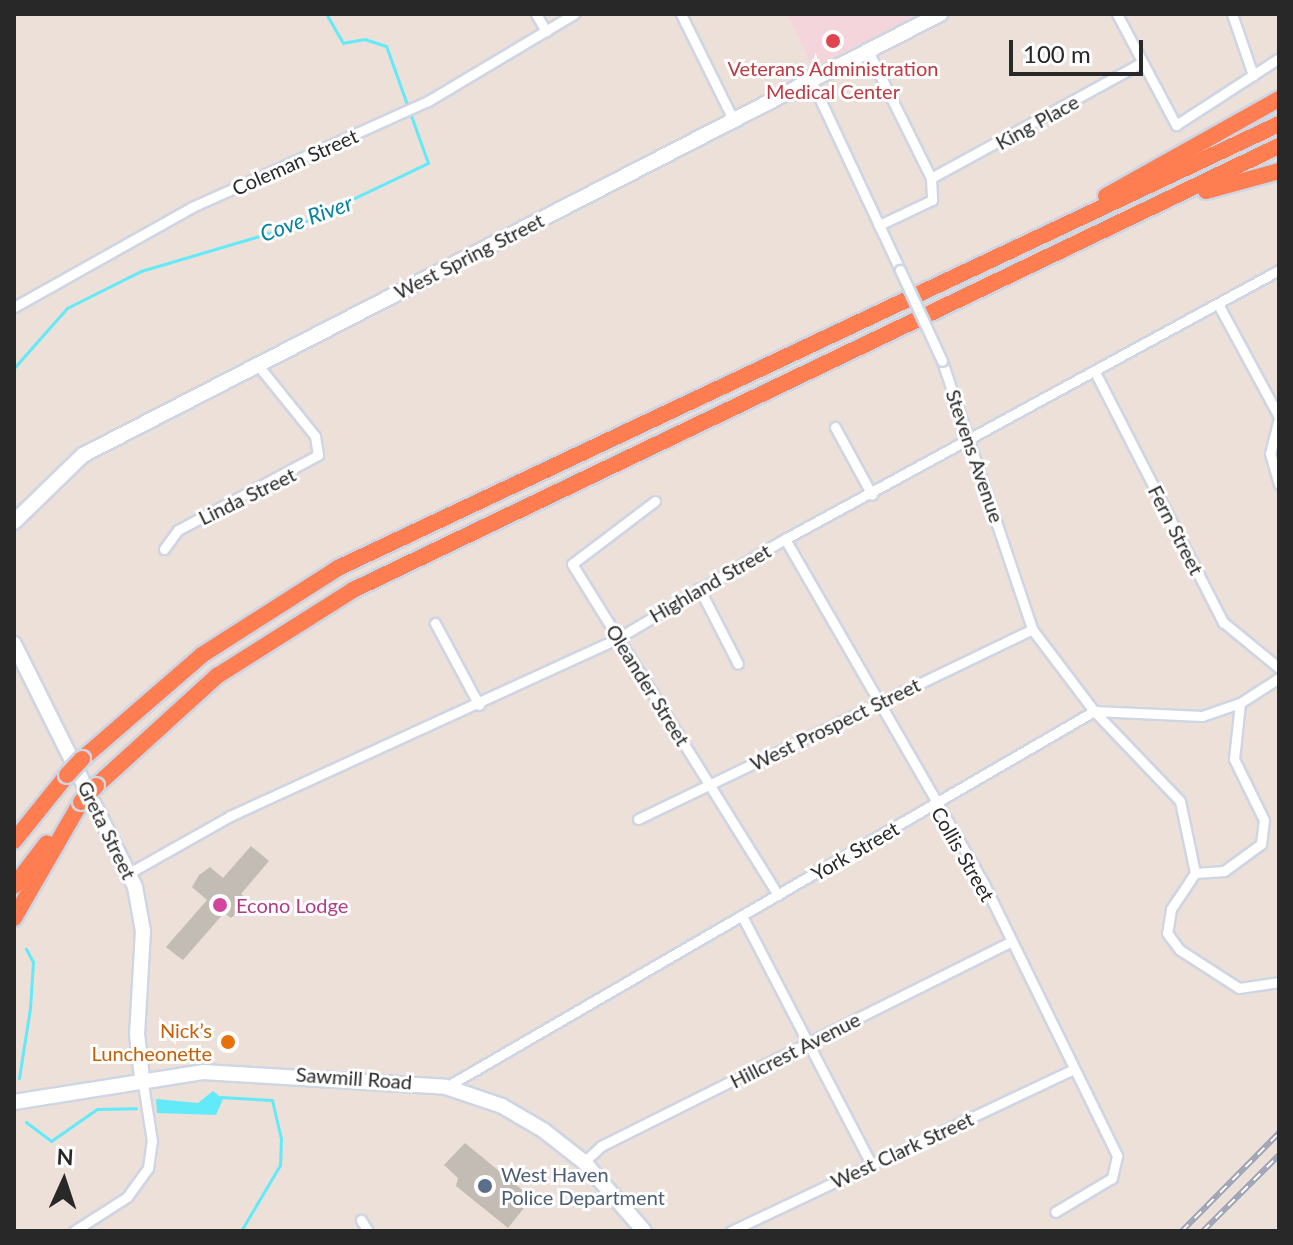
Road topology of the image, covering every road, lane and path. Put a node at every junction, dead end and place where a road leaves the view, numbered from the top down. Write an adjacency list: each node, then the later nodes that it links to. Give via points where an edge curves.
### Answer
1 (536, 14): 7 (street)
2 (574, 14): 7 (street, Coleman Street)
3 (681, 14): 14 (street)
4 (940, 14): 8 (main road, West Spring Street)
5 (1117, 14): 10 (street)
6 (1232, 14): 11 (street)
7 (546, 31): 24 (street, Coleman Street, via 408,110 192,207)
8 (868, 51): 12 (main road, West Spring Street); 18 (street)
9 (1279, 58): 11 (street)
10 (1141, 63): 11 (street, via 1176,125); 18 (street, King Place)
11 (1253, 75)
12 (811, 80): 14 (main road, West Spring Street); 19 (street, Stevens Avenue)
13 (1279, 99): 22 (highway)
14 (733, 119): 25 (main road, West Spring Street)
15 (1279, 124): 22 (highway)
16 (1279, 146): 20 (highway)
17 (1279, 171): 20 (highway, via 1219,186)
18 (931, 178): 19 (street, via 932,200)
19 (879, 225): 29 (street, Stevens Avenue, bridge, via 942,361)
20 (1057, 252): 49 (highway, bridge, via 334,600 217,676)
21 (1279, 270): 23 (street, Highland Street)
22 (963, 275): 52 (highway, bridge, via 338,568 202,655 82,759)
23 (1218, 304): 26 (street, Highland Street); 27 (street)
24 (14, 307)
25 (257, 364): 33 (main road, West Spring Street, via 83,455); 35 (street, Linda Street, via 315,436 318,455 178,530)
26 (1096, 374): 29 (street, Highland Street); 42 (street, Fern Street, via 1223,622)
27 (1279, 415): 30 (street, via 1270,453)
28 (835, 427): 31 (street)
29 (971, 441): 31 (street, Highland Street); 38 (street, Stevens Avenue)
30 (1279, 484)
31 (872, 495): 34 (street, Highland Street)
32 (655, 501): 39 (street, Oleander Street, via 572,564)
33 (14, 522)
34 (785, 539): 36 (street, Highland Street); 44 (street, Collis Street)
35 (164, 549)
36 (699, 588): 39 (street, Highland Street); 41 (street)
37 (435, 623): 46 (street)
38 (1032, 629): 44 (street, West Prospect Street); 47 (street, Stevens Avenue)
39 (618, 638): 46 (street, Highland Street); 48 (street, Oleander Street)
40 (14, 644): 53 (main road, Greta Street)
41 (738, 664)
42 (1279, 668)
43 (1279, 678): 45 (street)
44 (877, 702): 48 (street, West Prospect Street); 50 (street, Collis Street)
45 (1240, 703): 47 (street, via 1186,718); 54 (street, via 1234,759 1264,820 1261,844 1224,871)
46 (479, 705): 53 (street, Highland Street, via 230,816)
47 (1094, 711): 50 (street, York Street); 54 (street, Stevens Avenue, via 1180,801)
48 (710, 785): 51 (street, West Prospect Street); 56 (street, Oleander Street)
49 (81, 802): 55 (highway); 58 (highway)
50 (935, 805): 56 (street, York Street); 59 (street, Collis Street, via 984,884)
51 (638, 819)
52 (14, 841)
53 (129, 873): 63 (main road, Greta Street, via 143,931 137,1024)
54 (1195, 873): 60 (street, via 1171,909 1167,933 1239,988)
55 (14, 886)
56 (778, 895): 57 (street, York Street)
57 (742, 916): 61 (street); 64 (street, York Street)
58 (14, 918)
59 (1010, 942): 61 (street, Hillcrest Avenue); 62 (street, Collis Street)
60 (1279, 982)
61 (809, 1043): 66 (street, Hillcrest Avenue, via 601,1146); 67 (street)
62 (1073, 1069): 67 (street, West Clark Street); 68 (street, Collis Street, via 1117,1156 1112,1178)
63 (142, 1078): 64 (main road, Sawmill Road, via 232,1072); 65 (main road, Sawmill Road); 70 (street, via 152,1141 148,1168 127,1197)
64 (446, 1087): 66 (main road, Sawmill Road, via 523,1117)
65 (14, 1102)
66 (584, 1162): 72 (main road, Sawmill Road)
67 (871, 1164): 73 (street, West Clark Street)
68 (1055, 1212)
69 (361, 1220): 71 (street)
70 (74, 1231)
71 (368, 1231)
72 (644, 1231)
73 (731, 1231)

